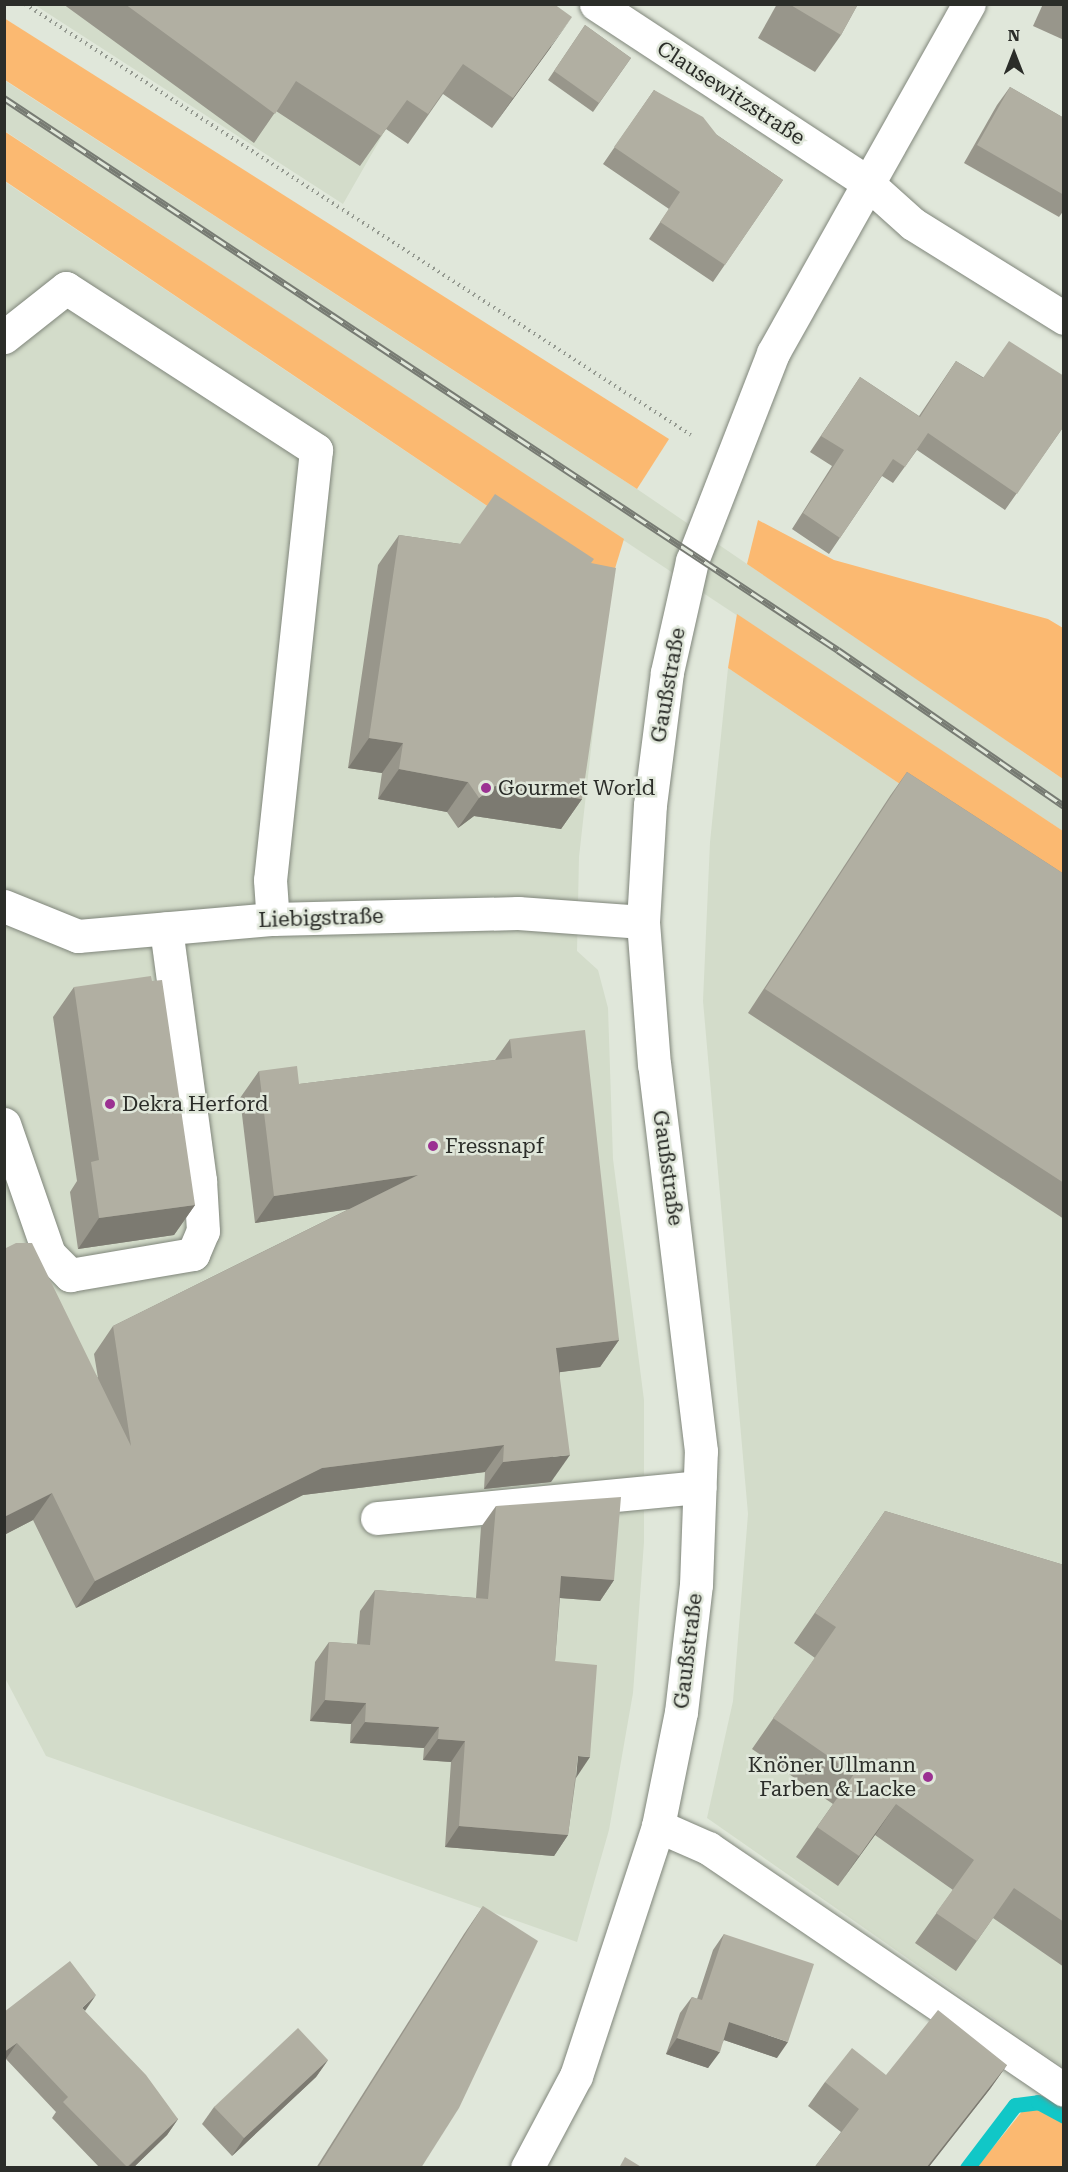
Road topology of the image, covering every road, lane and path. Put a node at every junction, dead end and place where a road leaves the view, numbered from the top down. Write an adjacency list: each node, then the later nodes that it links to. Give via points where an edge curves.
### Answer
1 (25, 4): 7 (path)
2 (596, 4): 4 (street, Clausewitzstraße)
3 (969, 4): 4 (street)
4 (865, 181): 5 (street, Clausewitzstraße, via 913,224); 10 (street, Gaußstraße, via 773,352 692,561 667,672 650,805)
5 (1064, 318)
6 (4, 337): 9 (street, via 66,288 316,450 270,880)
7 (691, 435)
8 (4, 906): 11 (street, Liebigstraße, via 78,936)
9 (273, 919): 10 (street, Liebigstraße, via 518,913); 11 (street, Liebigstraße)
10 (644, 922): 13 (street, Gaußstraße, via 654,1065 691,1341)
11 (166, 928): 12 (street, via 200,1180 203,1231 193,1254 70,1275 49,1254)
12 (4, 1124)
13 (700, 1487): 14 (street); 15 (street, Gaußstraße, via 696,1585 681,1712)
14 (377, 1518)
15 (658, 1826): 16 (street, via 708,1848); 17 (street, Gaußstraße, via 576,2076)
16 (1064, 2090)
17 (527, 2168)

